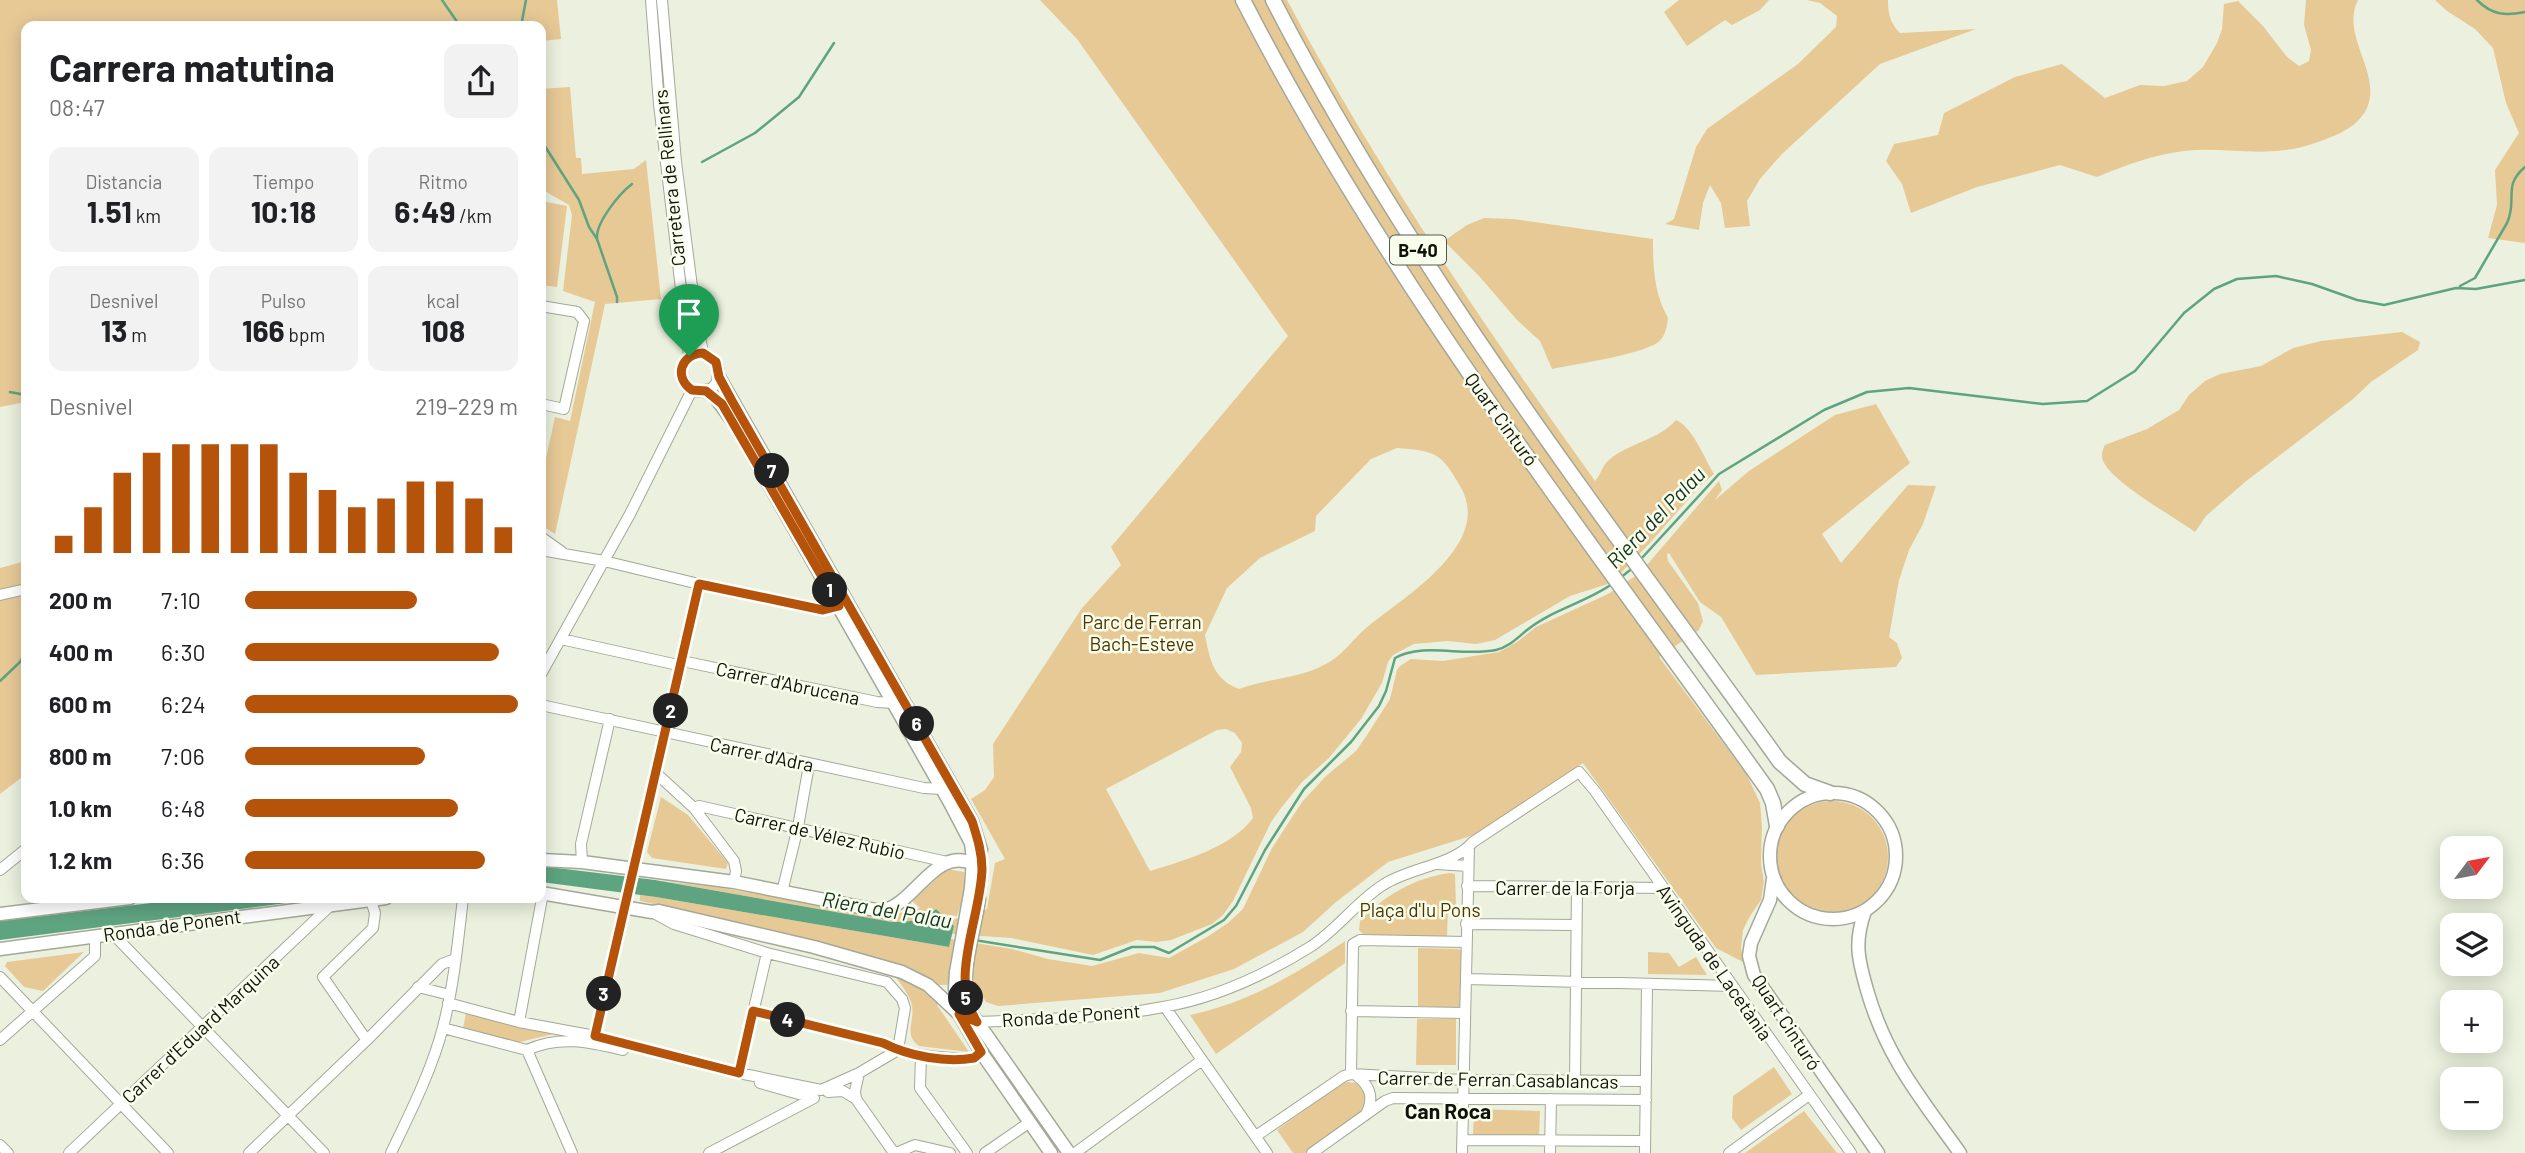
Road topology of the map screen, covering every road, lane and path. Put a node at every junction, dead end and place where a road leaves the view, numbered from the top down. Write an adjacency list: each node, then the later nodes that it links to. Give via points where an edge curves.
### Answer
1 (650, 0): 7 (street, Carretera de Rellinars)
2 (662, 0): 6 (street, Carretera de Rellinars, via 676,162)
3 (1243, 0): 33 (highway, Quart Cinturó / B-40, via 1368,221 1448,344 1767,789)
4 (1273, 0): 31 (highway, Quart Cinturó / B-40, via 1356,151 1483,348 1780,762 1805,784)
5 (546, 307): 11 (street, via 577,312 584,321 564,409)
6 (703, 353): 7 (street); 8 (street, via 716,362)
7 (689, 356): 9 (street, via 681,371 682,380)
8 (719, 377): 10 (street); 19 (main road)
9 (692, 390): 10 (street); 15 (street)
10 (706, 391): 19 (main road, via 734,423)
11 (546, 405)
12 (546, 541): 14 (street)
13 (546, 550): 14 (street)
14 (562, 552): 15 (street)
15 (604, 561): 16 (street); 20 (street)
16 (699, 584): 19 (street, via 823,610); 21 (street)
17 (21, 590): 18 (street)
18 (0, 595)
19 (843, 604): 23 (main road); 51 (main road, via 972,821 981,849)
20 (561, 639): 21 (street, Carrer d'Abrucena, via 678,665); 22 (street)
21 (682, 661): 23 (street, Carrer d'Abrucena); 26 (street)
22 (546, 665)
23 (894, 703): 30 (main road)
24 (546, 706): 25 (street, Carrer d'Adra)
25 (610, 719): 26 (street, Carrer d'Adra); 39 (street, via 581,844)
26 (666, 733): 27 (street, Carrer d'Adra); 29 (street)
27 (809, 765): 30 (street, Carrer d'Adra); 34 (street)
28 (1579, 772): 35 (street, Ronda de Ponent); 48 (street, Avinguda de Lacetània)
29 (657, 774): 32 (street); 43 (street)
30 (942, 789): 38 (main road, via 973,852)
31 (1830, 793): 33 (main road, via 1799,802); 60 (main road, via 1848,794 1869,804 1893,838 1896,862 1892,879 1880,899)
32 (694, 808): 34 (street, Carrer de Vélez Rubio); 45 (street, via 734,862)
33 (1777, 826): 44 (main road, via 1770,849)
34 (798, 827): 38 (street, Carrer de Vélez Rubio); 49 (street)
35 (1469, 847): 40 (street, Ronda de Ponent); 41 (street)
36 (21, 853): 42 (street)
37 (546, 860): 39 (main road)
38 (960, 861): 49 (main road, via 881,911); 51 (main road, via 977,872); 59 (main road)
39 (582, 862): 43 (main road)
40 (1433, 864): 41 (street, Ronda de Ponent); 79 (street, Ronda de Ponent, via 1380,886 1326,935 1268,971 1236,986)
41 (1468, 866): 46 (street)
42 (0, 870)
43 (634, 870): 45 (main road); 58 (street)
44 (1773, 878): 60 (main road, via 1791,904 1811,916 1842,919); 141 (main road, Quart Cinturó, via 1770,900 1751,943 1754,975)
45 (734, 882): 49 (main road)
46 (1467, 886): 47 (street, Carrer de la Forja); 63 (street)
47 (1577, 888): 48 (street, Carrer de la Forja); 64 (street)
48 (1663, 888): 76 (street, Avinguda de Lacetània)
49 (782, 892)
50 (546, 894): 58 (main road, Ronda de Ponent)
51 (979, 899): 59 (main road)
52 (89, 903): 62 (main road, Ronda de Ponent)
53 (344, 903): 57 (main road, Ronda de Ponent)
54 (371, 903): 90 (street, via 373,928 323,977)
55 (462, 903): 70 (street)
56 (540, 903): 85 (street)
57 (331, 905): 65 (main road, Ronda de Ponent); 87 (street, Carrer d'Eduard Marquina)
58 (625, 907): 61 (main road, Ronda de Ponent); 89 (street)
59 (972, 911): 71 (main road)
60 (1865, 911): 142 (main road, via 1857,949 1880,1030 1905,1077)
61 (652, 912): 69 (street, Ronda de Ponent, via 674,925); 84 (main road, Ronda de Ponent, via 741,929 902,972 928,985)
62 (0, 914)
63 (1466, 924): 64 (street); 67 (street)
64 (1576, 925): 74 (street)
65 (113, 934): 66 (main road, Ronda de Ponent); 87 (street)
66 (95, 936): 68 (main road, Ronda de Ponent); 80 (street, via 95,956)
67 (1466, 942): 73 (street); 82 (street, via 1360,940 1352,947)
68 (0, 948)
69 (767, 953): 81 (street); 93 (street, Ronda de Ponent, via 894,987 905,1008)
70 (455, 959): 77 (street, via 442,964); 78 (street)
71 (960, 974): 84 (main road); 86 (main road, via 969,1010)
72 (0, 977): 80 (street)
73 (1465, 979): 74 (street); 83 (street)
74 (1576, 984): 75 (street); 101 (street)
75 (1647, 985): 76 (street); 102 (street)
76 (1733, 986): 103 (street, Avinguda de Lacetània)
77 (418, 987): 78 (street); 90 (street)
78 (449, 999): 85 (street); 88 (street)
79 (1165, 1007): 86 (street, Ronda de Ponent); 96 (street)
80 (33, 1011): 91 (street); 110 (street)
81 (753, 1011): 93 (street); 97 (street)
82 (1351, 1011): 83 (street); 99 (street)
83 (1465, 1013): 100 (street)
84 (959, 1014): 86 (street, Ronda de Ponent); 95 (main road)
85 (519, 1022): 89 (street)
86 (977, 1022): 107 (main road)
87 (202, 1027): 110 (street, Carrer d'Eduard Marquina); 111 (street)
88 (443, 1028): 92 (street); 124 (street)
89 (595, 1036): 97 (street)
90 (368, 1039): 111 (street)
91 (0, 1041)
92 (527, 1050): 104 (street, via 583,1040); 125 (street)
93 (898, 1050): 94 (street); 98 (street)
94 (921, 1056): 95 (street); 129 (street, via 920,1088)
95 (981, 1058): 107 (main road, via 1000,1065); 113 (main road)
96 (1202, 1060): 114 (street); 133 (street)
97 (739, 1073): 98 (street, via 825,1090)
98 (859, 1073): 106 (street)
99 (1354, 1075): 100 (street, Carrer de Ferran Casablancas); 112 (street, via 1371,1096); 114 (street, via 1344,1076)
100 (1463, 1080): 101 (street, Carrer de Ferran Casablancas); 105 (street)
101 (1574, 1081): 102 (street, Carrer de Ferran Casablancas)
102 (1646, 1082): 109 (street)
103 (1809, 1095): 139 (street); 140 (street, Avinguda de Lacetània)
104 (813, 1098): 106 (street, via 837,1090); 126 (street)
105 (1463, 1098): 108 (street, Carrer de Ferran Casablancas); 112 (street, Carrer de Ferran Casablancas, via 1393,1098); 116 (street)
106 (856, 1099): 127 (street)
107 (1032, 1099): 132 (main road)
108 (1550, 1099): 109 (street, Carrer de Ferran Casablancas); 115 (street)
109 (1646, 1101): 117 (street)
110 (122, 1103): 120 (street, Carrer d'Eduard Marquina); 121 (street)
111 (288, 1115): 122 (street); 123 (street)
112 (1366, 1115): 135 (street, Carrer de Ferran Casablancas)
113 (1030, 1122): 130 (street); 131 (main road)
114 (1256, 1136): 134 (street)
115 (1550, 1139): 116 (street); 117 (street); 137 (street)
116 (1463, 1140): 136 (street)
117 (1645, 1141): 138 (street)
118 (0, 1145): 119 (street)
119 (8, 1153)
120 (69, 1153)
121 (168, 1153)
122 (249, 1153)
123 (324, 1153)
124 (391, 1153)
125 (572, 1153)
126 (709, 1153)
127 (895, 1153): 128 (street, via 915,1145)
128 (950, 1153)
129 (967, 1153)
130 (985, 1153)
131 (1051, 1153)
132 (1069, 1153)
133 (1075, 1153)
134 (1267, 1153)
135 (1311, 1153)
136 (1462, 1153)
137 (1550, 1153)
138 (1645, 1153)
139 (1729, 1153)
140 (1851, 1153)
141 (1878, 1153)
142 (1960, 1153)

